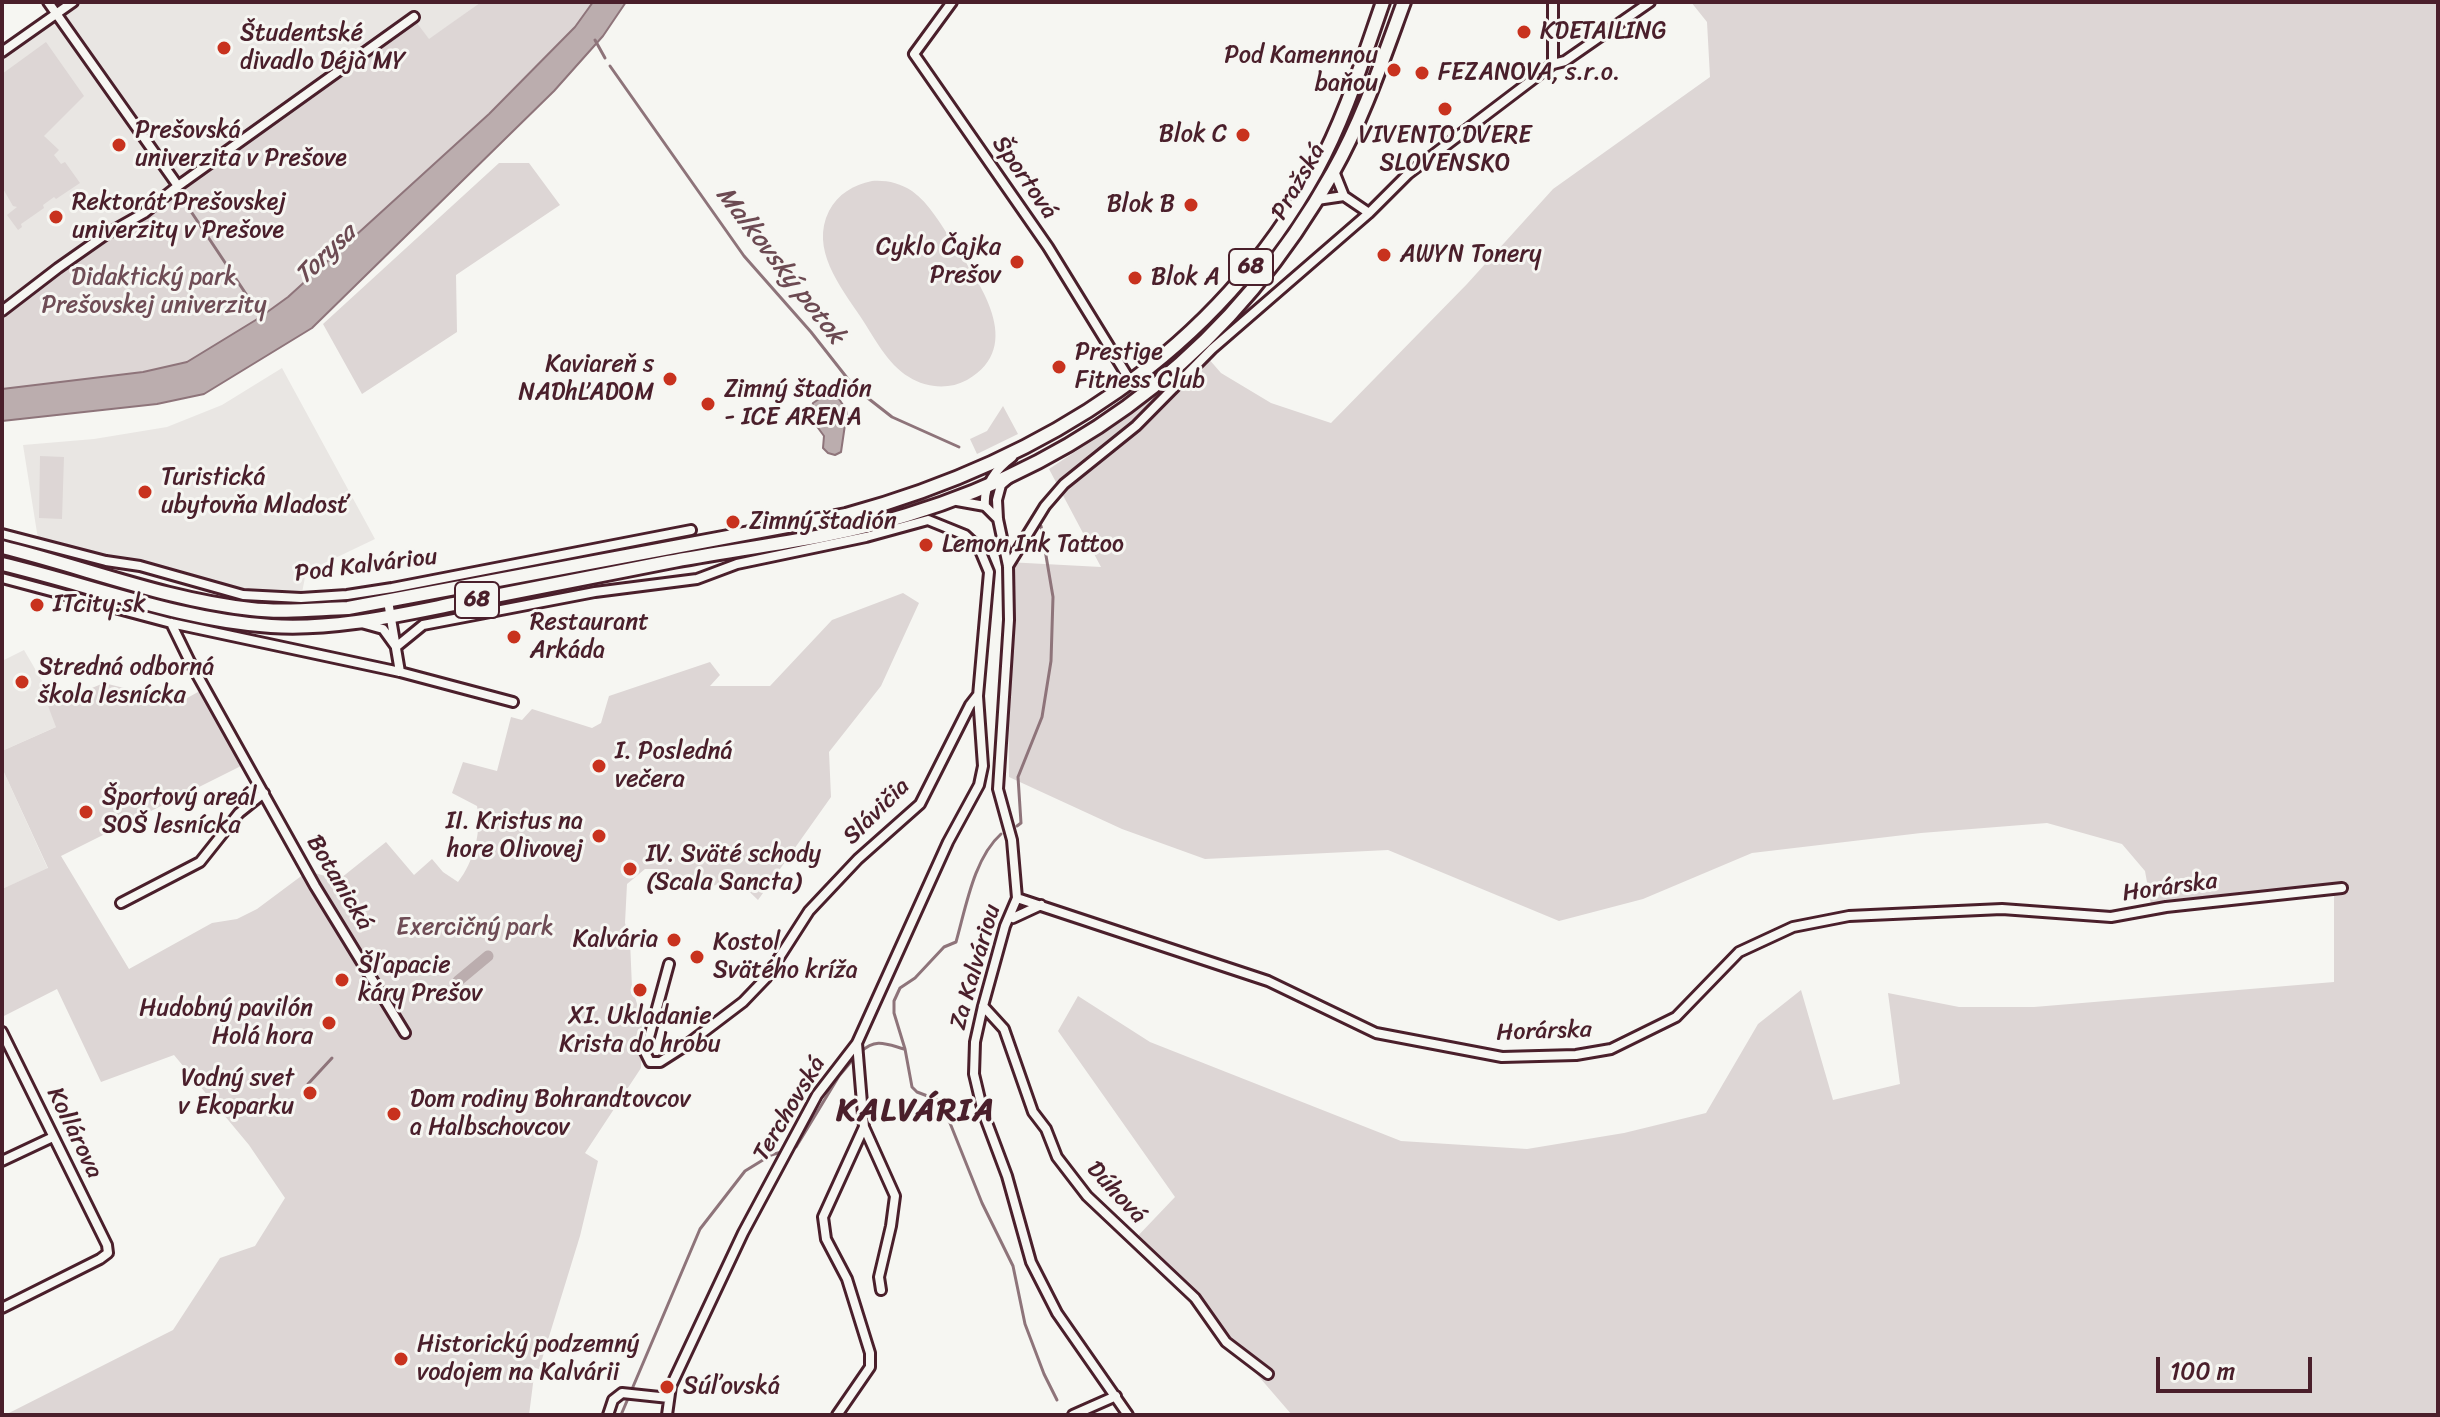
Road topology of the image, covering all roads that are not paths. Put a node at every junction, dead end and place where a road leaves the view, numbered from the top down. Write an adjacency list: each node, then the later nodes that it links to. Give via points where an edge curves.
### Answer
1 (48, 2): 8 (street)
2 (73, 2): 8 (street)
3 (952, 2): 18 (street, Športová, via 914,54 1048,247)
4 (1383, 2): 18 (main road, Pražská / 68, via 1337,129 1295,206 1205,319)
5 (1404, 2): 12 (main road, Pražská / 68)
6 (1553, 2): 11 (street)
7 (1650, 2): 11 (street)
8 (56, 13): 10 (street); 13 (street)
9 (414, 17): 13 (street)
10 (2, 52)
11 (1553, 64): 16 (street, via 1408,174)
12 (1334, 171): 14 (street); 15 (main road, Pražská / 68)
13 (178, 186): 17 (street)
14 (1344, 196): 15 (street); 16 (street)
15 (1317, 200): 21 (main road, Pražská / 68, via 1255,288 1178,367 1087,435)
16 (1369, 213): 30 (street, via 1212,349 1136,426 1064,484)
17 (2, 311)
18 (1131, 382): 19 (main road, Pražská / 68)
19 (1019, 451): 20 (main road, Pražská / 68); 22 (street, via 999,467)
20 (961, 477): 22 (street); 36 (main road, Pod Kalváriou / 68, via 846,515)
21 (1010, 478): 22 (main road, Pražská / 68); 23 (street, via 1001,485)
22 (988, 487): 23 (street); 24 (main road, Pod Kalváriou / 68); 25 (street)
23 (997, 500): 26 (street, Za Kalváriou)
24 (952, 501): 25 (street); 37 (main road, Pod Kalváriou / 68, via 851,529)
25 (985, 506): 26 (street)
26 (998, 519): 28 (street, Za Kalváriou)
27 (691, 530): 29 (street, Pod Kalváriou, via 392,588 295,598 243,595)
28 (1000, 530): 30 (street, via 1008,540); 33 (street, Za Kalváriou)
29 (2, 534)
30 (1023, 541): 33 (street)
31 (2, 547): 36 (main road, Pod Kalváriou / 68, via 251,609 348,608)
32 (2, 564): 39 (main road, Pod Kalváriou / 68, via 216,619 270,626)
33 (1008, 566): 34 (street); 45 (street, Za Kalváriou)
34 (989, 572): 40 (street, via 979,548 965,535 928,520 737,564 697,579 595,592 423,625); 42 (street, Slávičia)
35 (2, 578): 38 (street)
36 (388, 601): 37 (street, Pod Kalváriou)
37 (391, 617): 39 (main road, Pod Kalváriou / 68); 40 (street, Pod Kalváriou)
38 (171, 623): 41 (street); 46 (street, Botanická)
39 (352, 623): 40 (street, via 383,629)
40 (396, 647): 41 (street, Pod Kalváriou)
41 (400, 672): 43 (street)
42 (978, 696): 44 (street, Terchovská, via 983,766); 52 (street, Slávičia, via 920,804 809,911 766,978 685,1046 660,1062 650,1062 645,1052)
43 (513, 702)
44 (979, 785): 45 (street); 56 (street, Terchovská, via 948,842)
45 (998, 789): 48 (street, Za Kalváriou, via 1012,840)
46 (264, 793): 49 (street, via 239,813 200,862); 55 (street, Botanická)
47 (2342, 888): 50 (street, Horárska, via 2111,917 2002,909 1849,916 1793,927 1739,952 1676,1017 1611,1049 1502,1057 1376,1033 1268,981)
48 (1017, 898): 50 (street, Horárska); 53 (street, Za Kalváriou)
49 (121, 903)
50 (1041, 905): 51 (street)
51 (1013, 918)
52 (669, 964)
53 (983, 1006): 62 (street, Dúhová, via 1004,1029 1033,1112 1057,1157 1087,1196 1195,1298 1226,1342); 63 (street, Za Kalváriou, via 974,1074 1031,1262 1057,1313)
54 (2, 1032): 58 (street, Kollárova)
55 (405, 1033)
56 (859, 1052): 57 (street); 64 (street, Terchovská, via 817,1095 790,1143)
57 (864, 1127): 60 (street, via 895,1196); 65 (street, via 823,1217 826,1239 847,1279 870,1353 870,1367)
58 (53, 1137): 59 (street); 61 (street, Kollárova, via 108,1253)
59 (2, 1161)
60 (881, 1290)
61 (2, 1308)
62 (1268, 1374)
63 (1116, 1396): 68 (street); 69 (street, Za Kalváriou)
64 (669, 1398): 66 (street, via 622,1393); 67 (street, Terchovská)
65 (841, 1413)
66 (608, 1415)
67 (667, 1415)
68 (1073, 1415)
69 (1128, 1415)

